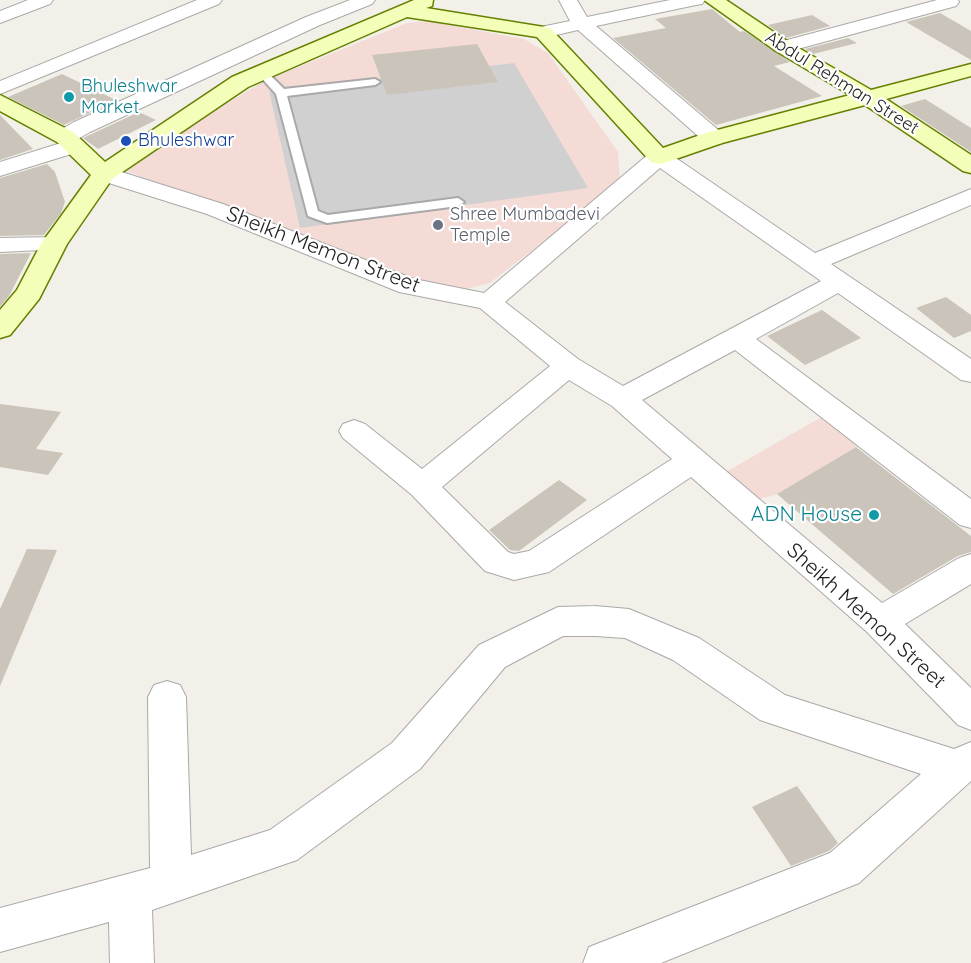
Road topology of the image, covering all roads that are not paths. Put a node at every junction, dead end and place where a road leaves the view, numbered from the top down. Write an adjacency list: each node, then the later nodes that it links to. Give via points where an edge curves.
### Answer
1 (44, 0): 9 (street)
2 (213, 0): 16 (street)
3 (366, 0): 21 (street, via 82,127)
4 (568, 0): 10 (street)
5 (696, 0): 10 (street)
6 (713, 0): 12 (street, Abdul Rehman Street)
7 (954, 4): 12 (street)
8 (430, 7): 11 (street); 14 (street, via 406,10)
9 (0, 17)
10 (581, 23): 11 (street); 20 (street)
11 (543, 32): 22 (street)
12 (783, 47): 18 (street, Abdul Rehman Street)
13 (971, 70): 18 (street)
14 (262, 73): 17 (lane); 25 (street, via 240,82)
15 (375, 82): 17 (lane)
16 (0, 88)
17 (280, 93): 27 (lane, via 309,207 318,217)
18 (870, 98): 20 (street); 23 (street, Abdul Rehman Street)
19 (0, 102): 21 (street)
20 (714, 138): 22 (street)
21 (69, 141): 24 (street); 25 (street)
22 (659, 157): 30 (street); 32 (street)
23 (971, 166)
24 (0, 170)
25 (104, 174): 28 (street); 32 (street, Sheikh Memon Street, via 215,209 408,286)
26 (971, 196): 30 (street)
27 (458, 202)
28 (54, 244): 29 (street); 33 (street, via 29,293)
29 (0, 245)
30 (812, 263): 31 (street)
31 (840, 282): 34 (street); 36 (street)
32 (489, 302): 35 (street, Sheikh Memon Street)
33 (0, 329)
34 (738, 339): 37 (street); 41 (street)
35 (568, 366): 37 (street, Sheikh Memon Street); 40 (street)
36 (971, 373)
37 (622, 399): 39 (street, Sheikh Memon Street)
38 (354, 431): 40 (street)
39 (692, 461): 40 (street, via 537,563 526,566 497,562); 43 (street, Sheikh Memon Street)
40 (423, 486)
41 (971, 516)
42 (971, 567): 43 (street)
43 (880, 622): 45 (street, Sheikh Memon Street)
44 (167, 697): 47 (street)
45 (971, 713)
46 (964, 764): 47 (street, via 773,708 686,649 629,624 558,622 492,656 406,756 282,846); 51 (street, via 844,868)
47 (171, 882): 48 (street)
48 (130, 895): 49 (street); 50 (street)
49 (0, 930)
50 (132, 963)
51 (605, 963)

